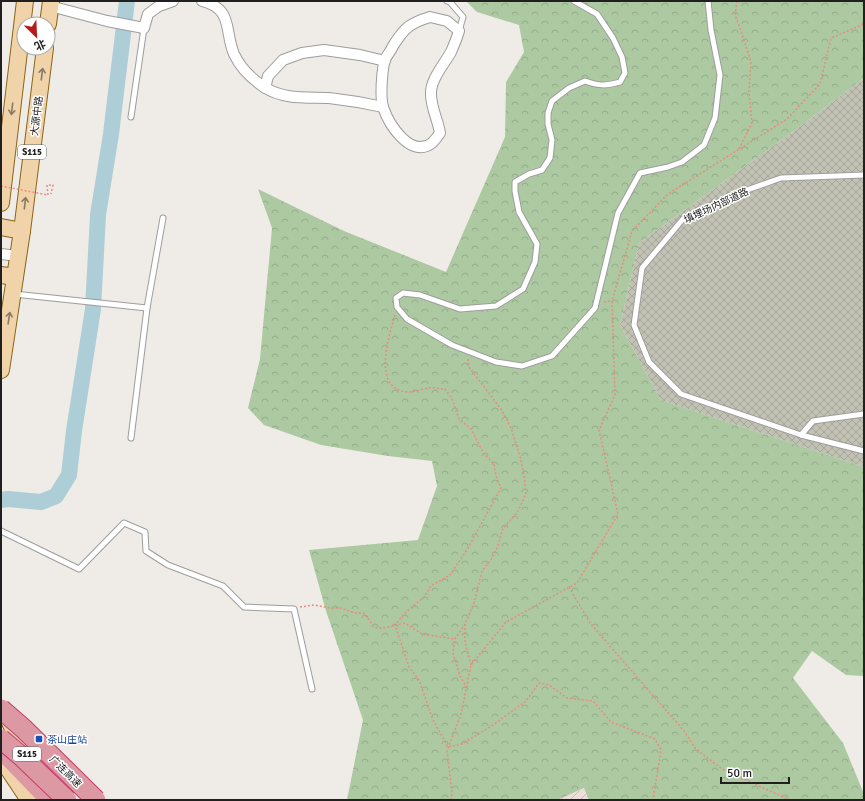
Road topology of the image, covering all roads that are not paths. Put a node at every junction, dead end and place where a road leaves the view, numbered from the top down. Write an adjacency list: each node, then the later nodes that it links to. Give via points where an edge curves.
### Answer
1 (25, 1): 17 (main road, S115, one-way to 17)
2 (173, 1): 9 (street, via 159,6 148,14)
3 (202, 1): 13 (street, via 212,3 224,13 234,53 246,72)
4 (447, 1): 10 (lane, via 463,17)
5 (574, 1): 6 (lane, via 597,14 622,57 625,72 620,82 597,85 585,81 552,100 548,113 552,140 550,158 542,170 515,182 520,212 537,244 535,262 523,289 496,306 460,309 420,295 403,293 396,298 397,307 407,319 452,345 496,362 522,366 552,356 595,308 618,213 640,173 682,162 704,145 715,118 720,75 710,30)
6 (708, 1)
7 (50, 3): 8 (main road); 9 (street, via 107,21)
8 (49, 16)
9 (139, 27): 15 (lane)
10 (459, 31): 12 (street, via 447,21 430,17 419,20 403,31); 14 (street, via 430,92 432,109 440,133 432,143 419,147 406,143 393,128)
11 (44, 56): 20 (main road, 大源中路 / S115, one-way to 11)
12 (385, 60): 13 (street, via 324,50 302,53 283,60 268,76); 14 (street)
13 (265, 88): 14 (street, via 286,97 328,98)
14 (383, 107)
15 (131, 117)
16 (864, 175): 28 (lane, 填埋场内部道路, via 781,178 733,195 683,219 642,268 634,325 649,362 681,394)
17 (1, 203)
18 (163, 218): 25 (lane)
19 (1, 227): 20 (main road)
20 (22, 231): 22 (main road, 大源中路 / S115)
21 (1, 254): 22 (street)
22 (18, 256): 23 (main road, S115)
23 (8, 276): 24 (main road, S115)
24 (13, 294): 25 (lane); 26 (main road, S115, one-way to 24)
25 (147, 308): 29 (lane)
26 (1, 370)
27 (864, 414): 28 (lane, via 813,421)
28 (801, 435): 30 (lane, 填埋场内部道路)
29 (131, 438)
30 (864, 451)
31 (1, 531): 32 (lane, via 78,569 124,523 145,532 146,551 168,565 223,586 244,607 294,609)
32 (312, 689)
33 (1, 704): 41 (main road, S115, via 27,754)
34 (1, 709): 44 (highway, 广连高速, bridge)
35 (1, 717): 43 (highway)
36 (1, 739): 42 (highway, 广连高速, bridge)
37 (1, 749): 40 (highway)
38 (1, 758): 39 (main road, S115)
39 (29, 800)
40 (50, 800)
41 (61, 800)
42 (67, 800)
43 (86, 800)
44 (96, 800)

